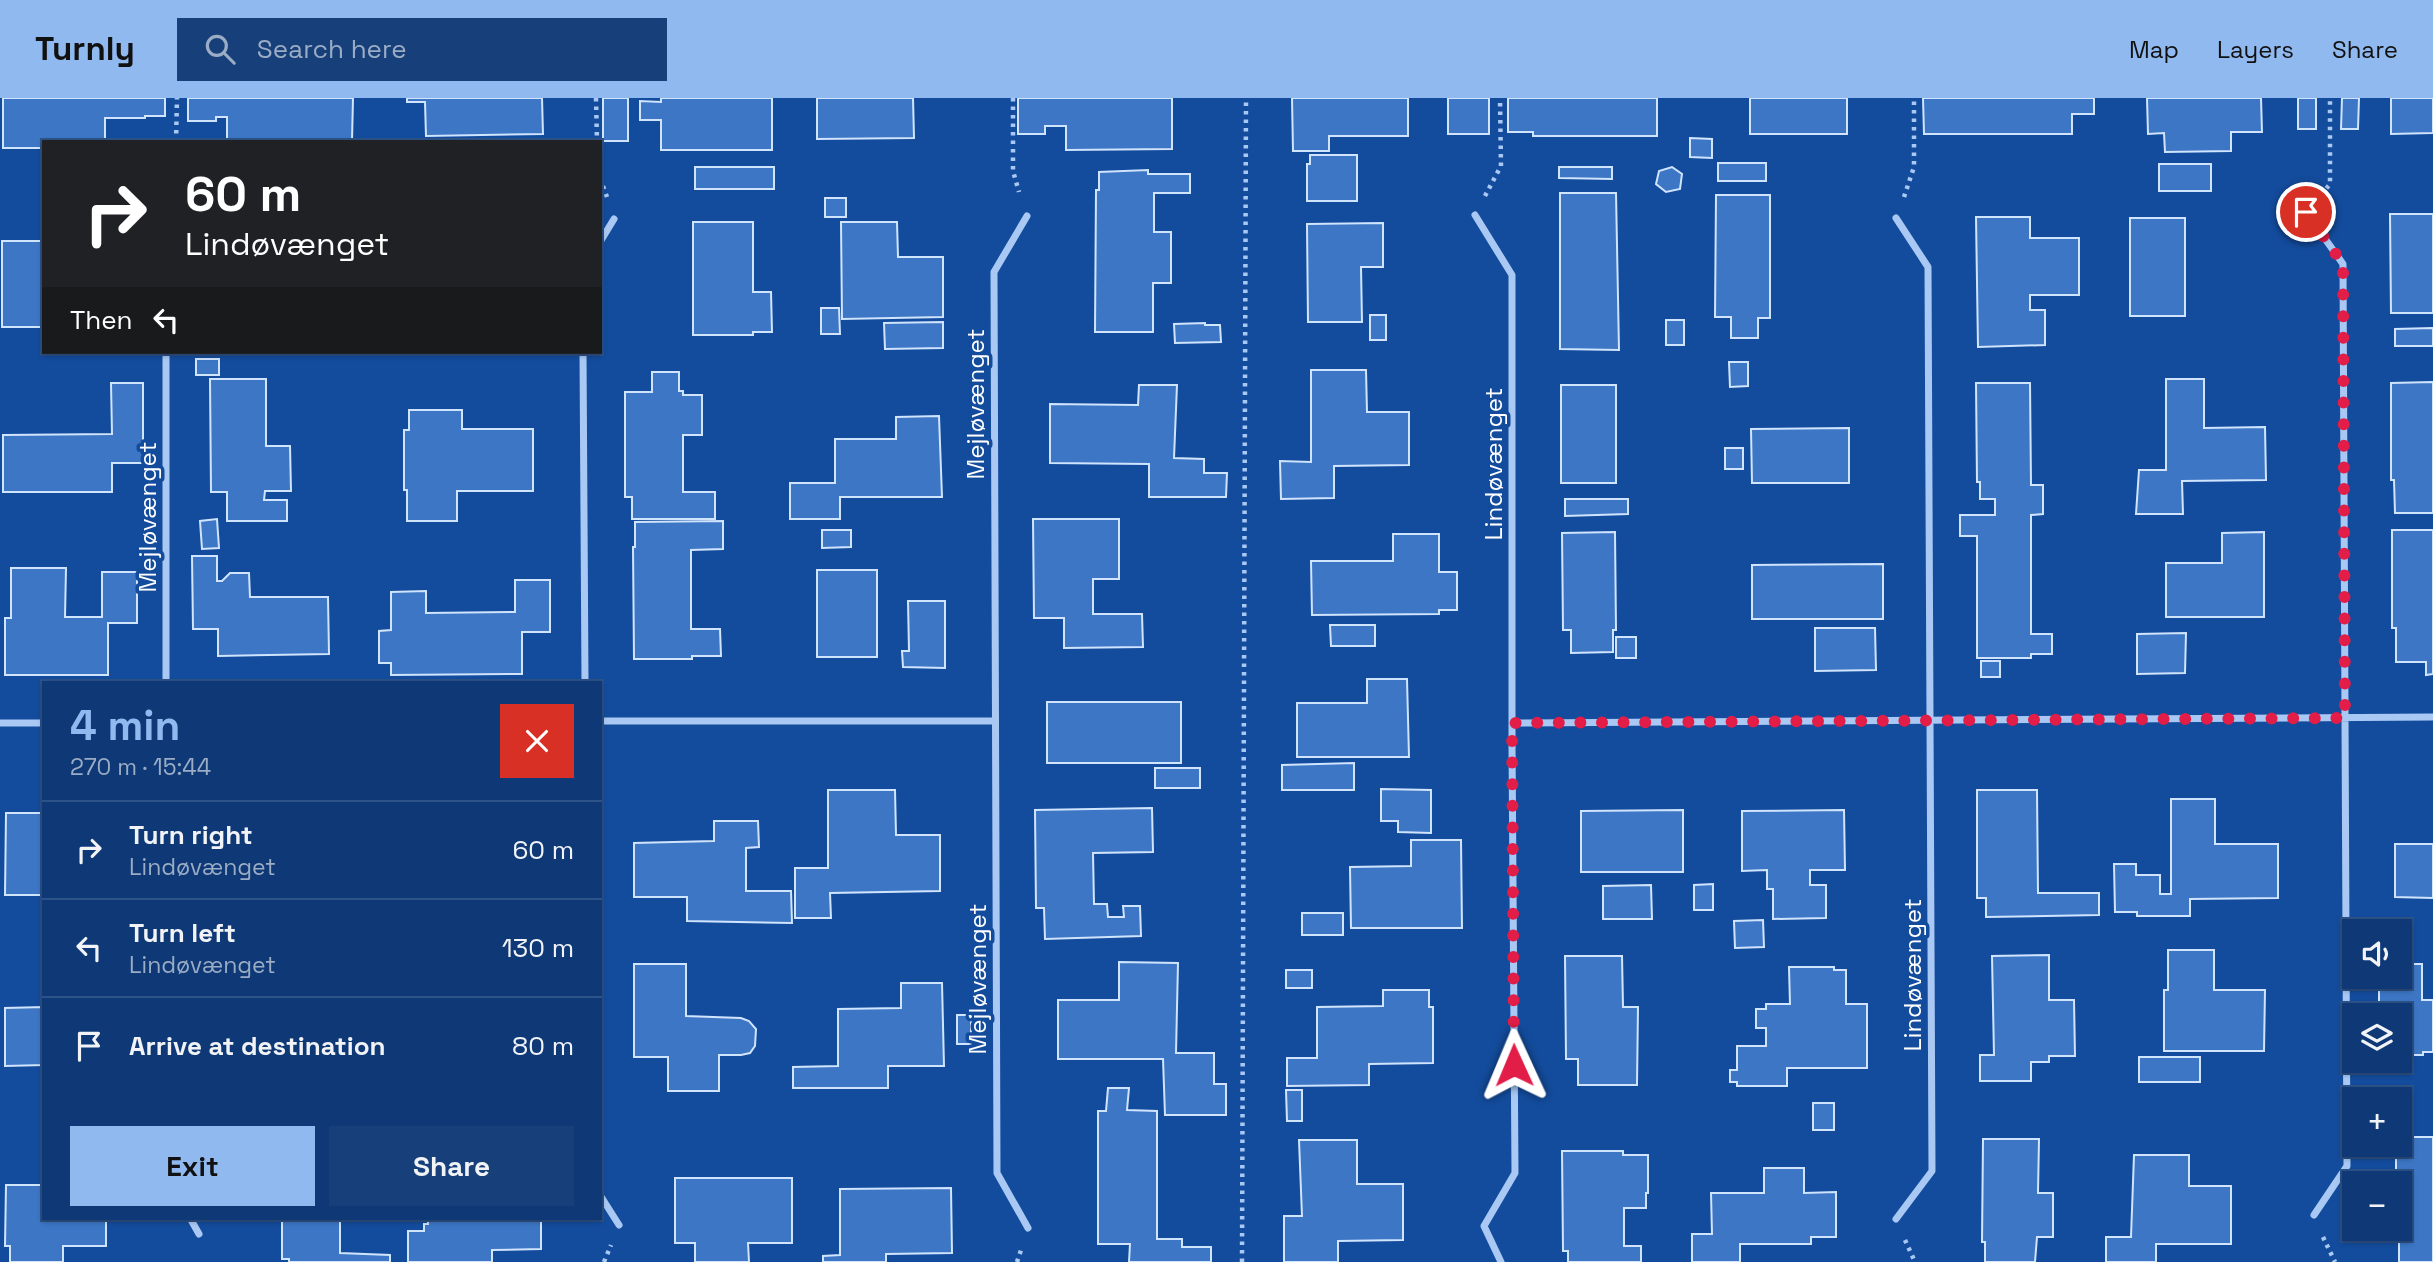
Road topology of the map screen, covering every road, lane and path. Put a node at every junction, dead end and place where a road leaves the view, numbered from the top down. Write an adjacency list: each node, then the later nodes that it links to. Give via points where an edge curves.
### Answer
1 (177, 98): 8 (path)
2 (596, 98): 9 (path)
3 (1013, 98): 12 (path, via 1013,171)
4 (1246, 98): 35 (path)
5 (1500, 98): 11 (path, via 1501,166)
6 (1914, 98): 14 (path, via 1914,167)
7 (2330, 98): 10 (path, via 2330,184)
8 (176, 140)
9 (597, 140)
10 (2306, 212): 21 (street, via 2343,264)
11 (1475, 215): 27 (street, Lindøvænget, via 1512,275)
12 (1027, 216): 24 (street, Mejløvænget, via 994,272)
13 (614, 219): 15 (street)
14 (1896, 219): 22 (street, Lindøvænget, via 1928,267)
15 (602, 239)
16 (166, 354): 18 (street, Mejløvænget)
17 (583, 354): 19 (street)
18 (166, 681)
19 (585, 681)
20 (2433, 717): 21 (street)
21 (2345, 718): 22 (street); 29 (street, via 2347,1166)
22 (1931, 719): 27 (street); 30 (street, Lindøvænget, via 1932,1171)
23 (602, 721): 24 (street)
24 (995, 721): 33 (street, Mejløvænget, via 997,1173)
25 (0, 723): 26 (street)
26 (42, 723)
27 (1512, 723): 36 (street, Lindøvænget, via 1515,1173 1484,1226)
28 (602, 1198): 32 (street)
29 (2314, 1215)
30 (1896, 1219)
31 (191, 1220): 34 (street)
32 (619, 1225)
33 (1028, 1228)
34 (199, 1234)
35 (1242, 1262)
36 (1502, 1262)

